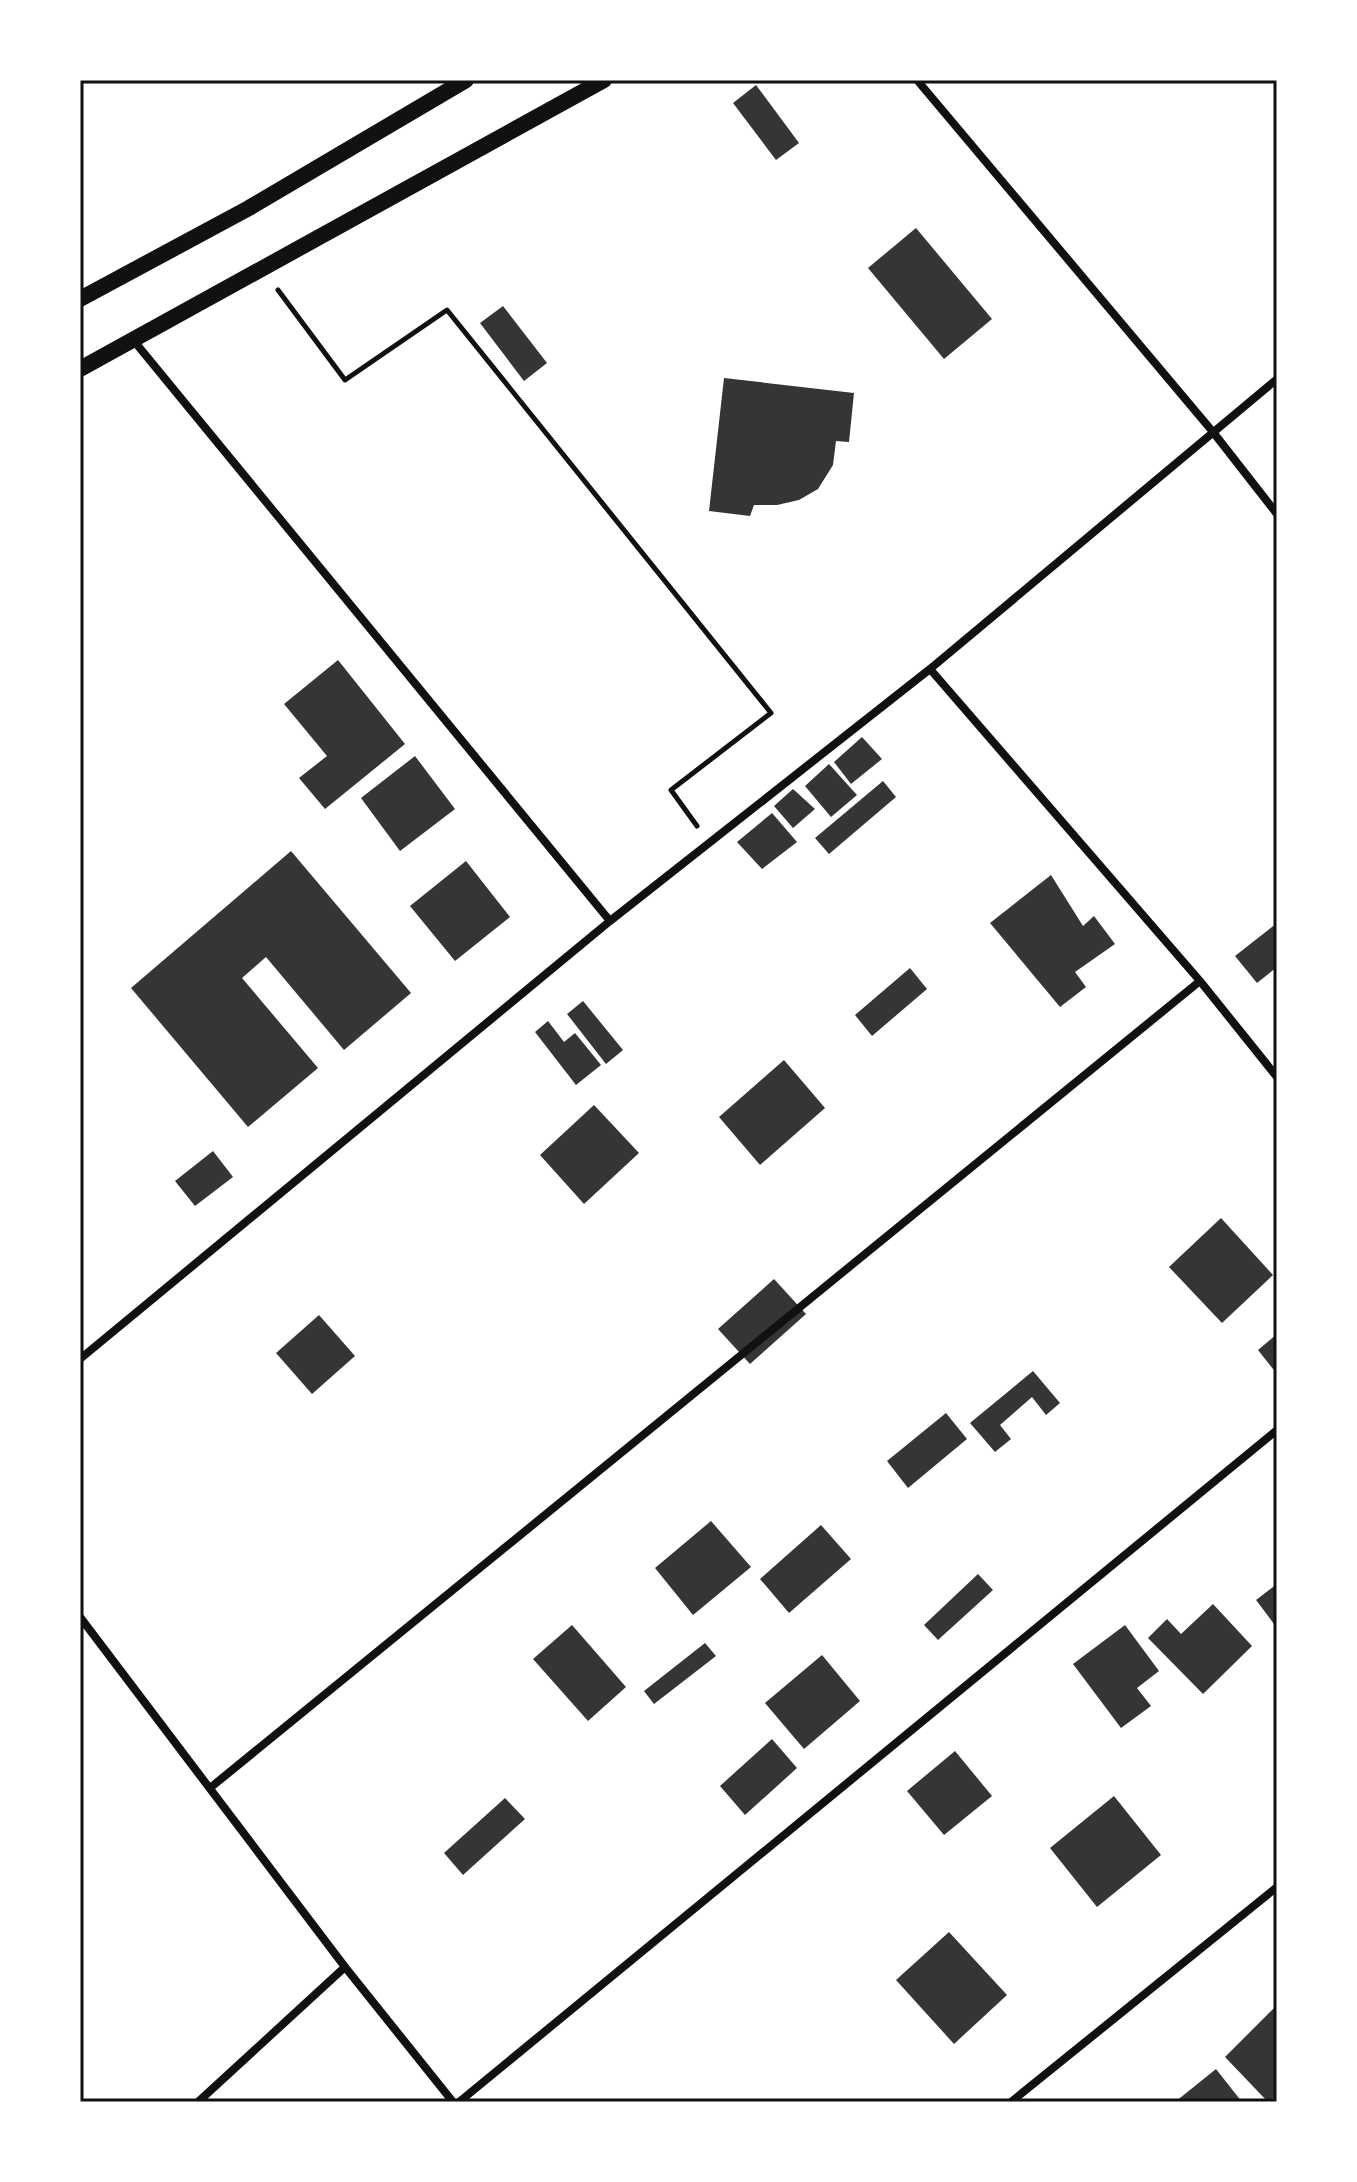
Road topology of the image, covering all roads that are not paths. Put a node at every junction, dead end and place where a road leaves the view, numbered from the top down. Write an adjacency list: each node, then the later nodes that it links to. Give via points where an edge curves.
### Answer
1 (466, 80): 4 (main road, via 249,208)
2 (604, 80): 5 (main road)
3 (917, 80): 8 (street)
4 (80, 299)
5 (134, 341): 6 (main road); 11 (street)
6 (80, 369)
7 (1277, 379): 8 (street)
8 (1213, 432): 9 (street); 10 (street)
9 (1277, 514)
10 (930, 669): 11 (street); 12 (street)
11 (610, 921): 14 (street)
12 (1200, 981): 13 (street); 17 (street)
13 (1277, 1077)
14 (80, 1359)
15 (1277, 1430): 22 (street)
16 (80, 1617): 17 (street)
17 (210, 1788): 19 (street)
18 (1277, 1887): 23 (street)
19 (345, 1967): 20 (street); 21 (street)
20 (198, 2102)
21 (453, 2102)
22 (459, 2102)
23 (1011, 2102)

